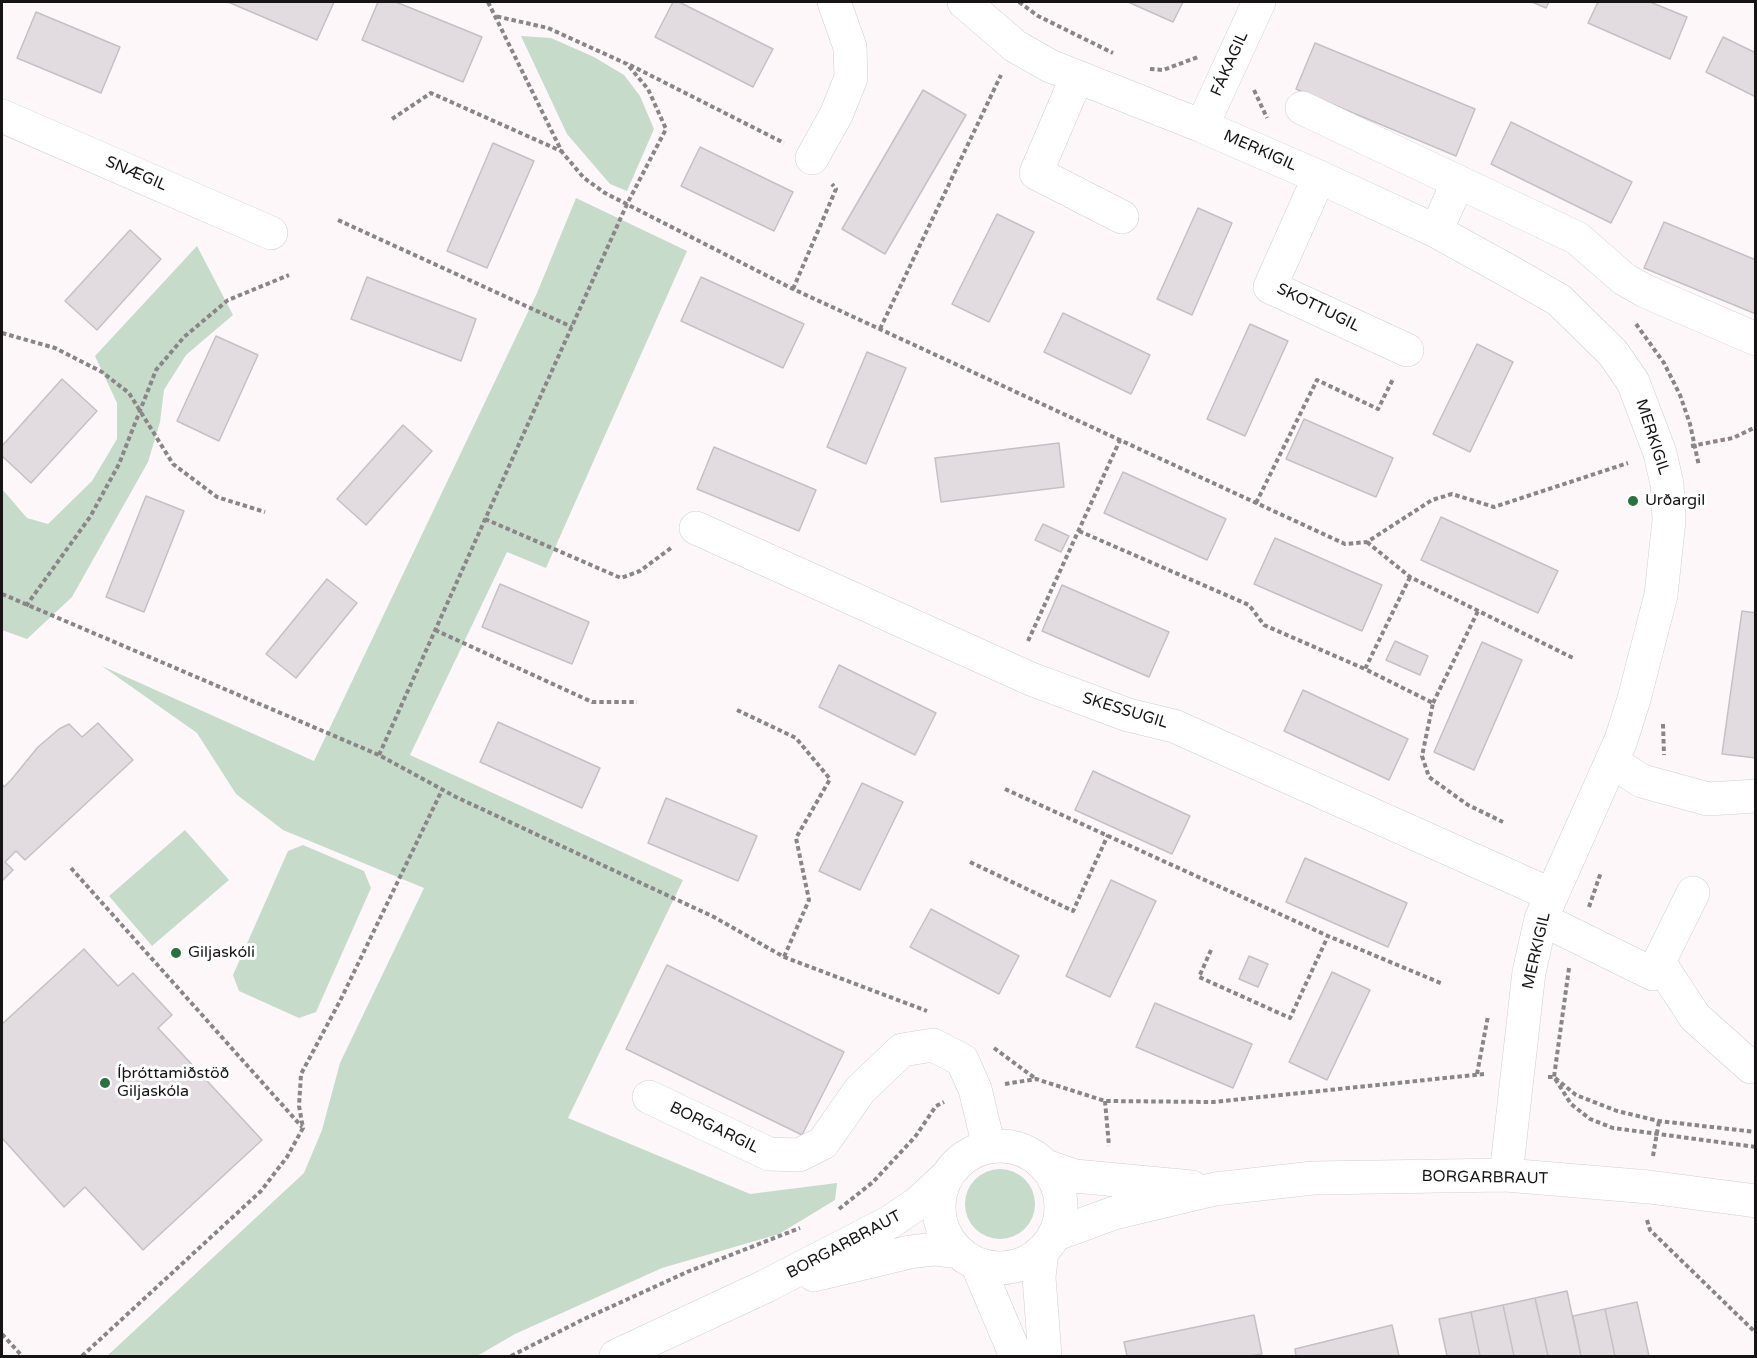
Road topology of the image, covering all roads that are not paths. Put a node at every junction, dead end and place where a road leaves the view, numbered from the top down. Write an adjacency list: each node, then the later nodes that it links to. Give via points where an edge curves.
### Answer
1 (834, 2): 8 (street, via 850,47 851,78)
2 (964, 2): 4 (street, MERKIGIL, via 1015,46)
3 (1259, 2): 7 (street, FÁKAGIL)
4 (1077, 77): 7 (street, MERKIGIL); 11 (street, via 1036,172)
5 (1302, 108): 10 (street)
6 (2, 116): 13 (street, SNÆGIL)
7 (1202, 126): 9 (street, MERKIGIL)
8 (812, 158)
9 (1319, 177): 12 (street, MERKIGIL); 15 (street, SKOTTUGIL, via 1270,286)
10 (1458, 182): 12 (street); 14 (street, via 1577,238 1624,279 1645,291)
11 (1122, 217)
12 (1436, 231): 17 (street, MERKIGIL, via 1559,300 1591,330 1633,382 1660,453 1669,520 1662,585 1634,699)
13 (271, 233)
14 (1755, 339)
15 (1407, 350)
16 (696, 528): 20 (street, SKESSUGIL, via 1014,671 1128,715 1174,726)
17 (1612, 762): 18 (street, via 1653,784 1708,799); 20 (street, MERKIGIL)
18 (1755, 796)
19 (1693, 894): 21 (street)
20 (1547, 907): 21 (street, SKESSUGIL, via 1653,974); 26 (street, MERKIGIL, via 1529,972)
21 (1659, 962): 22 (street, via 1695,1017 1751,1067)
22 (1755, 1066)
23 (649, 1097): 24 (street, BORGARGIL, via 769,1154 799,1155 823,1143 860,1090 902,1050 933,1045 962,1060 975,1089)
24 (988, 1147): 25 (street, via 1010,1147 1030,1153); 27 (street, via 957,1162)
25 (1046, 1166): 28 (street, BORGARBRAUT, via 1075,1176); 30 (street, via 1056,1182 1060,1200 1060,1218)
26 (1506, 1175): 28 (street, BORGARBRAUT, via 1313,1178); 29 (street, BORGARBRAUT)
27 (947, 1176): 31 (street, via 939,1195 939,1216 946,1235); 32 (street, BORGARBRAUT, via 890,1222)
28 (1215, 1190): 30 (street, BORGARBRAUT, via 1114,1213)
29 (1755, 1201)
30 (1048, 1243): 31 (street, via 1028,1260 1012,1267 994,1268); 35 (street, via 1039,1277)
31 (968, 1258): 32 (street, BORGARBRAUT, via 934,1249 910,1252); 34 (street)
32 (766, 1286): 33 (street, BORGARBRAUT)
33 (616, 1356)
34 (1016, 1356)
35 (1045, 1356)

